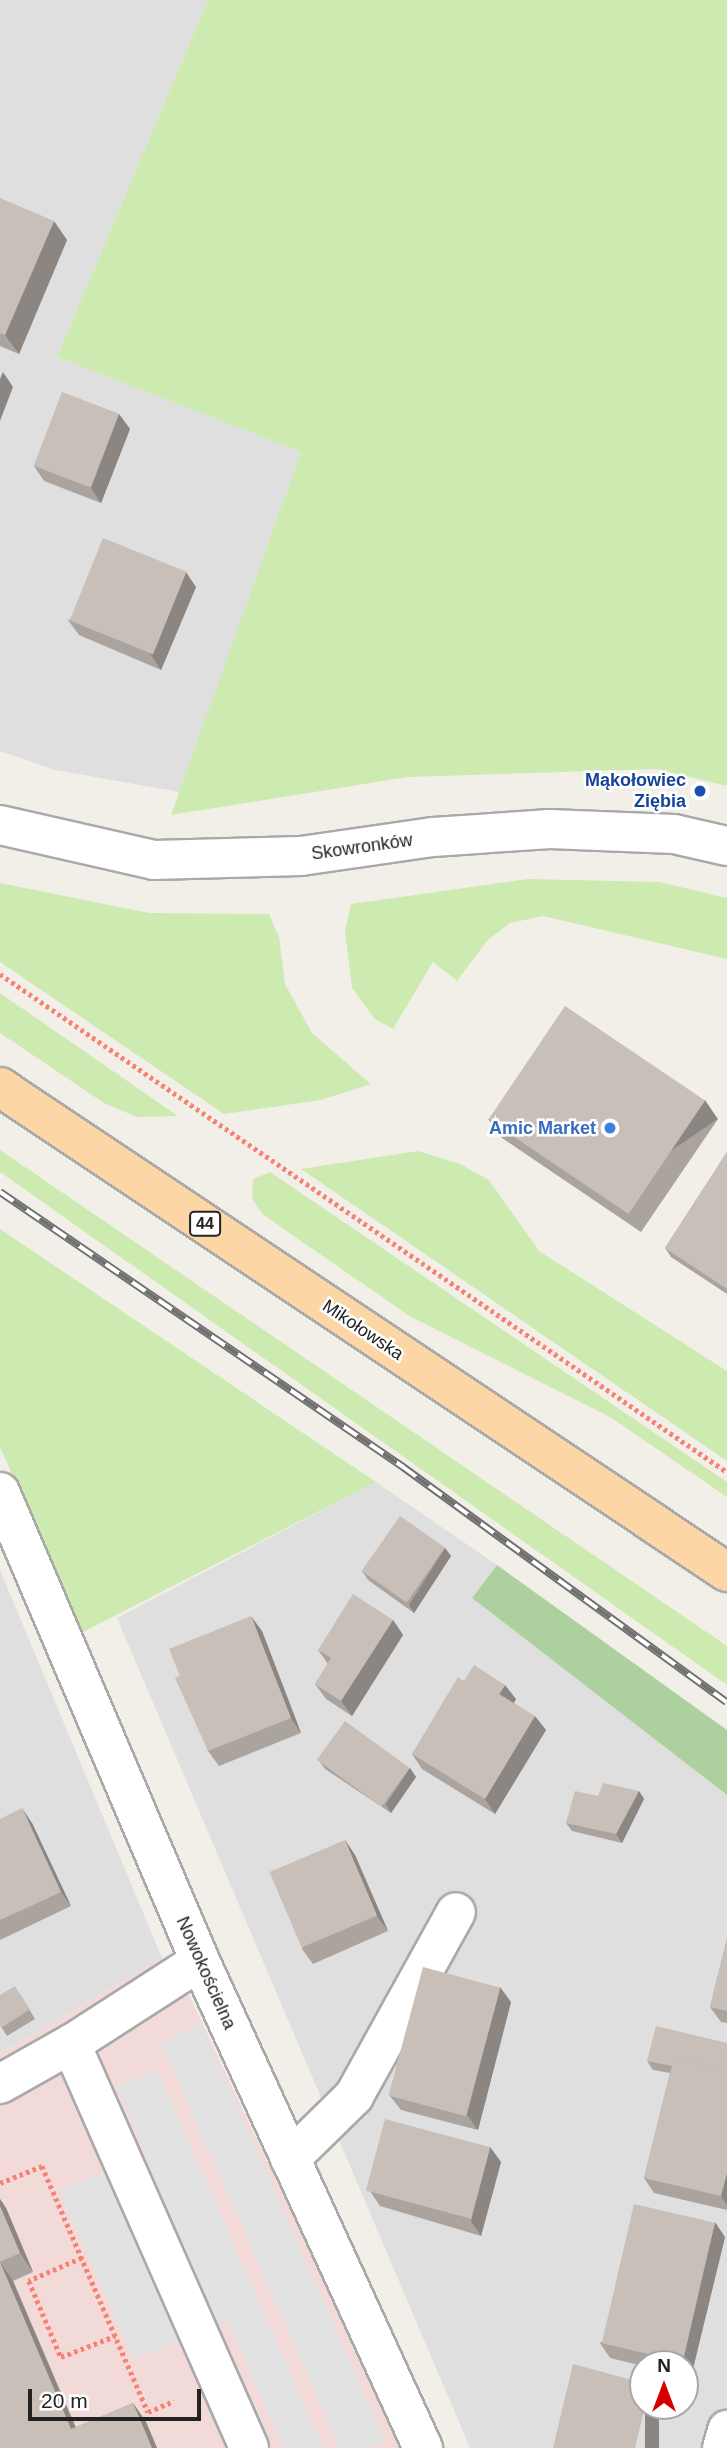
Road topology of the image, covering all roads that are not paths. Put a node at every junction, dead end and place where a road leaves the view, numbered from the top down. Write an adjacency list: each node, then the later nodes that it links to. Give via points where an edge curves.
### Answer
1 (0, 825): 2 (street, Skowronków, via 154,860 301,856 432,837 550,829 674,834)
2 (727, 846)
3 (0, 1087): 5 (main road, Mikołowska / 44)
4 (0, 1492): 7 (street, Nowokościelna)
5 (727, 1572)
6 (456, 1912): 10 (street, via 354,2096)
7 (200, 1961): 8 (street); 10 (street, Nowokościelna)
8 (71, 2044): 9 (street); 12 (street)
9 (0, 2084)
10 (290, 2159): 13 (street, Nowokościelna)
11 (727, 2430): 14 (street)
12 (249, 2448)
13 (423, 2448)
14 (722, 2448)

